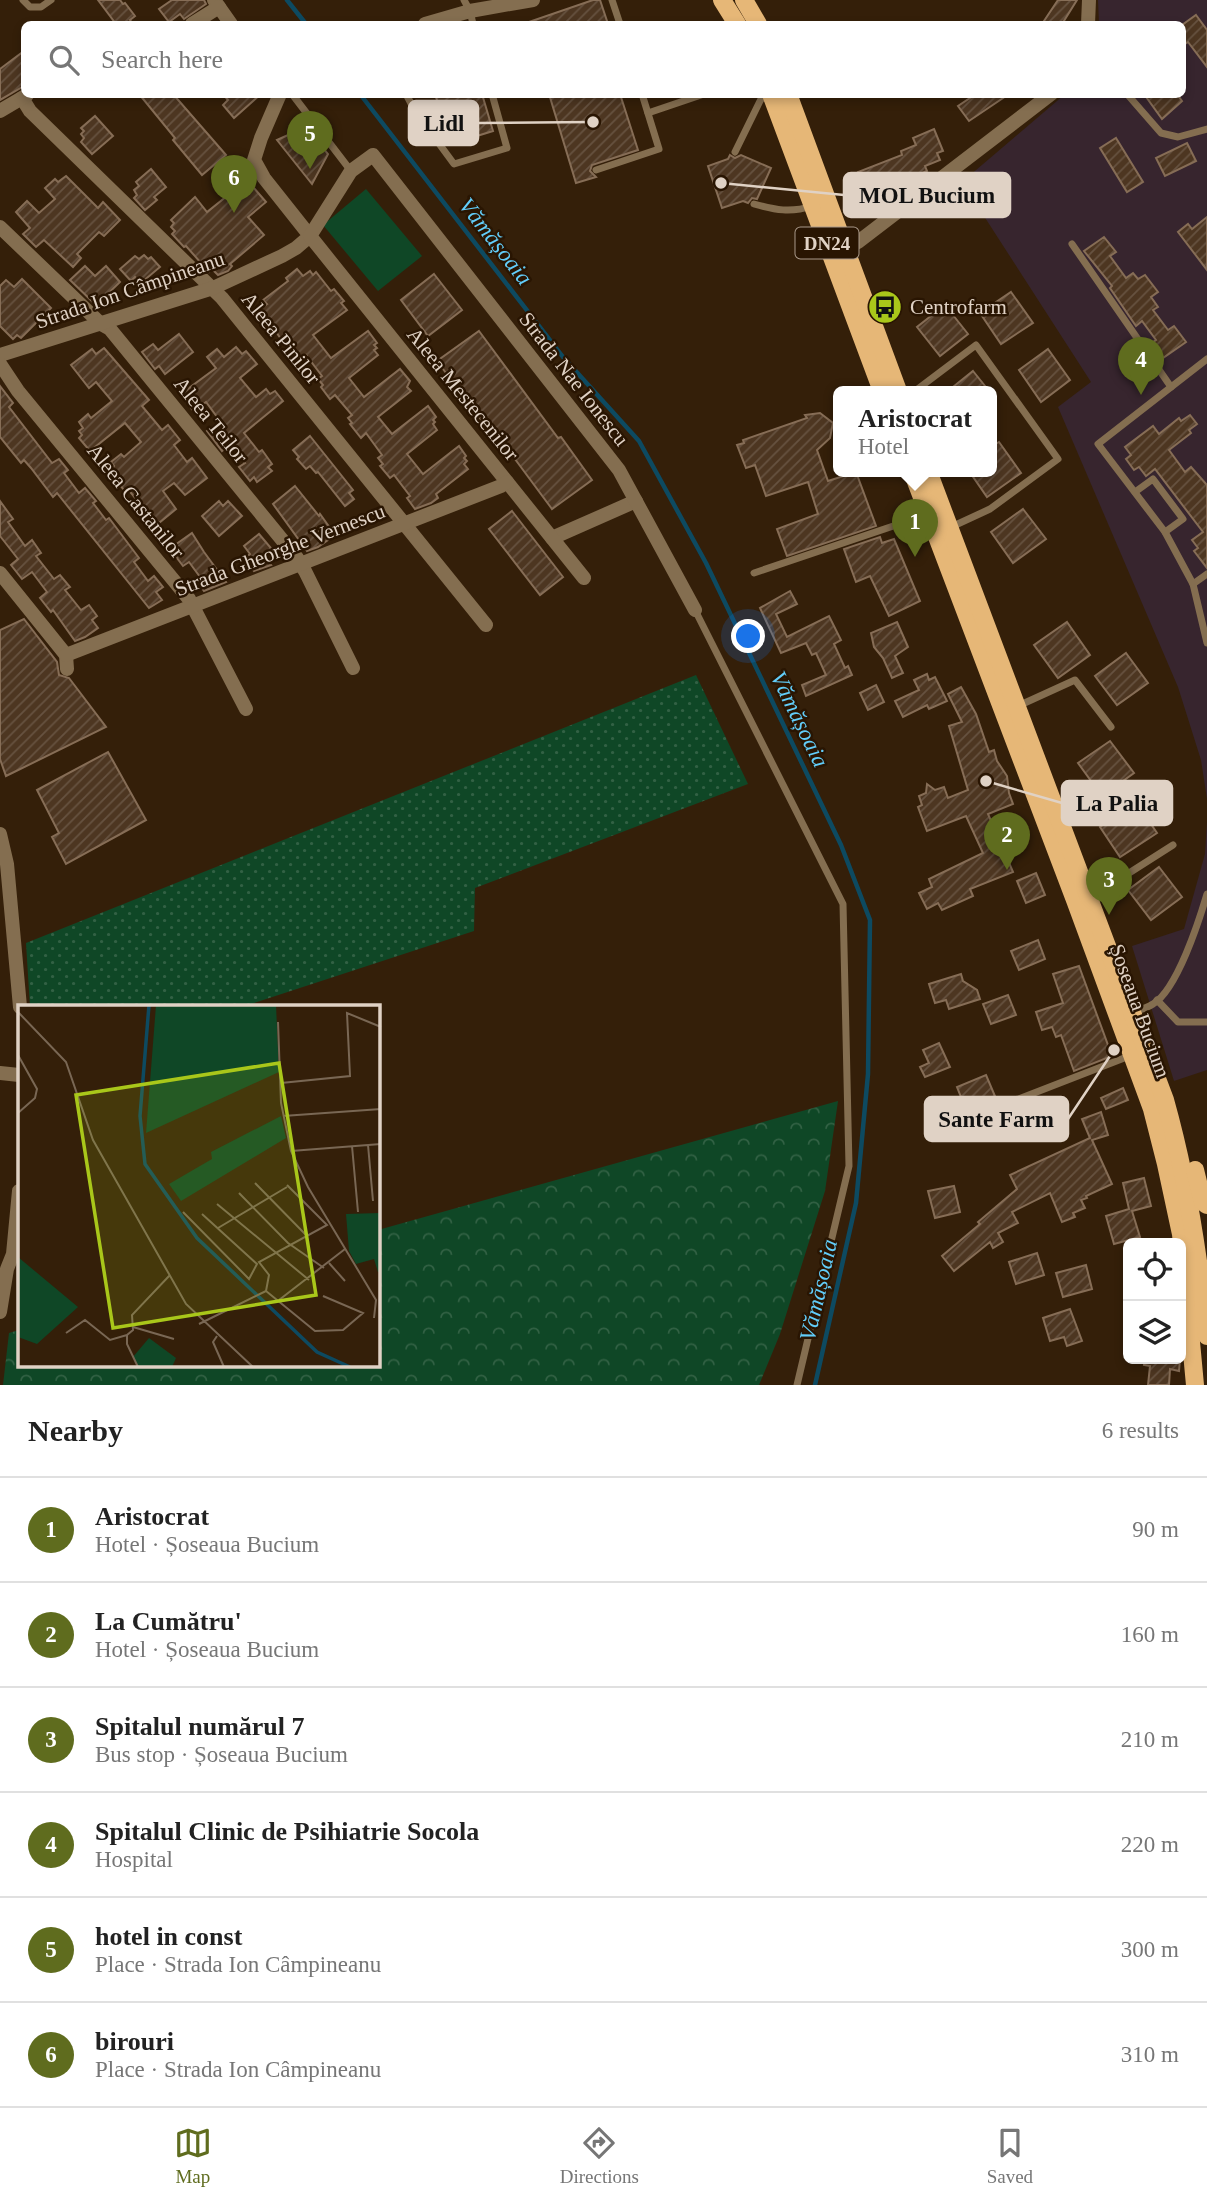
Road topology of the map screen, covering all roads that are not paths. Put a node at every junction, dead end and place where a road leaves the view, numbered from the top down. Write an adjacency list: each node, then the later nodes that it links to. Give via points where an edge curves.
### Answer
1 (23, 0): 2 (lane, via 30,7)
2 (51, 0)
3 (533, 0): 9 (street)
4 (612, 0): 13 (lane)
5 (722, 0): 14 (main road)
6 (744, 0): 15 (main road)
7 (1089, 0): 16 (street)
8 (217, 3): 10 (street); 11 (street)
9 (469, 12): 12 (street)
10 (196, 21)
11 (229, 21)
12 (436, 21)
13 (619, 21)
14 (735, 21)
15 (756, 21)
16 (1088, 21)
17 (22, 98): 30 (street)
18 (26, 98): 42 (street, Aleea Pinilor, via 30,111)
19 (278, 98): 39 (street, via 254,160)
20 (295, 98): 35 (lane)
21 (408, 98): 22 (lane, via 454,164 507,148)
22 (493, 98)
23 (643, 98): 31 (lane)
24 (692, 98): 31 (lane)
25 (763, 98): 33 (lane)
26 (773, 98): 36 (main road, DN24)
27 (789, 98): 36 (main road, DN24)
28 (1046, 98): 41 (street, via 858,242)
29 (1131, 98): 32 (lane, via 1161,132 1178,136)
30 (0, 111)
31 (648, 113): 34 (lane, via 659,149)
32 (1207, 129)
33 (735, 152)
34 (596, 170)
35 (351, 171): 39 (street); 55 (street, Strada Nae Ionescu, via 373,155 619,470)
36 (820, 203): 37 (lane, via 779,211); 41 (main road, DN24)
37 (754, 204)
38 (0, 227): 43 (street, Aleea Teilor)
39 (310, 236): 42 (street, Strada Ion Câmpineanu, via 282,256); 53 (street, Aleea Mestecenilor)
40 (1072, 244): 50 (lane)
41 (837, 250): 47 (main road, DN24); 48 (main road, DN24)
42 (213, 288): 43 (street, Strada Ion Câmpineanu); 57 (street, Aleea Pinilor)
43 (101, 324): 44 (street, Strada Ion Câmpineanu); 61 (street, Aleea Teilor, via 110,329)
44 (0, 355)
45 (1207, 359): 50 (lane)
46 (0, 364): 67 (street, Aleea Castanilor)
47 (880, 386)
48 (896, 386)
49 (922, 386): 58 (lane, via 976,345 1058,459 990,509)
50 (1171, 387): 54 (lane, via 1098,444)
51 (916, 477): 56 (main road, Șoseaua Bucium)
52 (929, 477): 56 (main road, Șoseaua Bucium)
53 (507, 482): 57 (street, Strada Gheorghe Vernescu); 60 (street, Aleea Mestecenilor)
54 (1135, 492): 59 (lane); 59 (lane, via 1153,479 1183,519)
55 (636, 501): 60 (street); 68 (street, Strada Nae Ionescu)
56 (936, 512): 58 (main road, Șoseaua Bucium); 63 (lane)
57 (405, 524): 61 (street, Strada Gheorghe Vernescu); 69 (street, Aleea Pinilor)
58 (943, 530): 73 (main road, Șoseaua Bucium)
59 (1165, 532): 66 (lane)
60 (552, 538): 65 (street, Aleea Mestecenilor)
61 (301, 564): 67 (street, Strada Gheorghe Vernescu); 71 (street, Aleea Teilor)
62 (0, 573): 67 (street, Strada Gheorghe Vernescu, via 66,662)
63 (754, 573)
64 (1207, 574): 66 (lane)
65 (584, 578)
66 (1194, 584): 70 (lane)
67 (193, 604): 72 (street, Aleea Castanilor)
68 (695, 610): 95 (lane, via 843,904 849,1166)
69 (486, 625)
70 (1207, 643)
71 (353, 668)
72 (246, 709)
73 (1010, 709): 74 (lane, via 1074,680); 79 (main road, Șoseaua Bucium)
74 (1111, 727)
75 (0, 834): 77 (street)
76 (1173, 845): 79 (lane, via 1104,889)
77 (4, 865): 81 (street)
78 (1207, 894): 80 (lane, via 1179,968)
79 (1081, 898): 82 (main road, Șoseaua Bucium)
80 (1157, 1000): 82 (lane); 83 (lane, via 1178,1022)
81 (20, 1005)
82 (1125, 1014): 84 (main road, Șoseaua Bucium); 88 (main road, Șoseaua Bucium, via 1161,1090)
83 (1207, 1022)
84 (1132, 1055): 87 (lane); 91 (main road, Șoseaua Bucium, via 1166,1164)
85 (0, 1073): 86 (street)
86 (18, 1075)
87 (933, 1132)
88 (1176, 1139): 90 (main road, via 1191,1154); 91 (main road, Șoseaua Bucium)
89 (18, 1202): 92 (street, via 13,1254)
90 (1207, 1205)
91 (1194, 1232): 94 (main road, Șoseaua Bucium); 96 (main road, Șoseaua Bucium)
92 (4, 1269): 93 (street)
93 (0, 1312)
94 (1207, 1336)
95 (797, 1385)
96 (1195, 1385)

